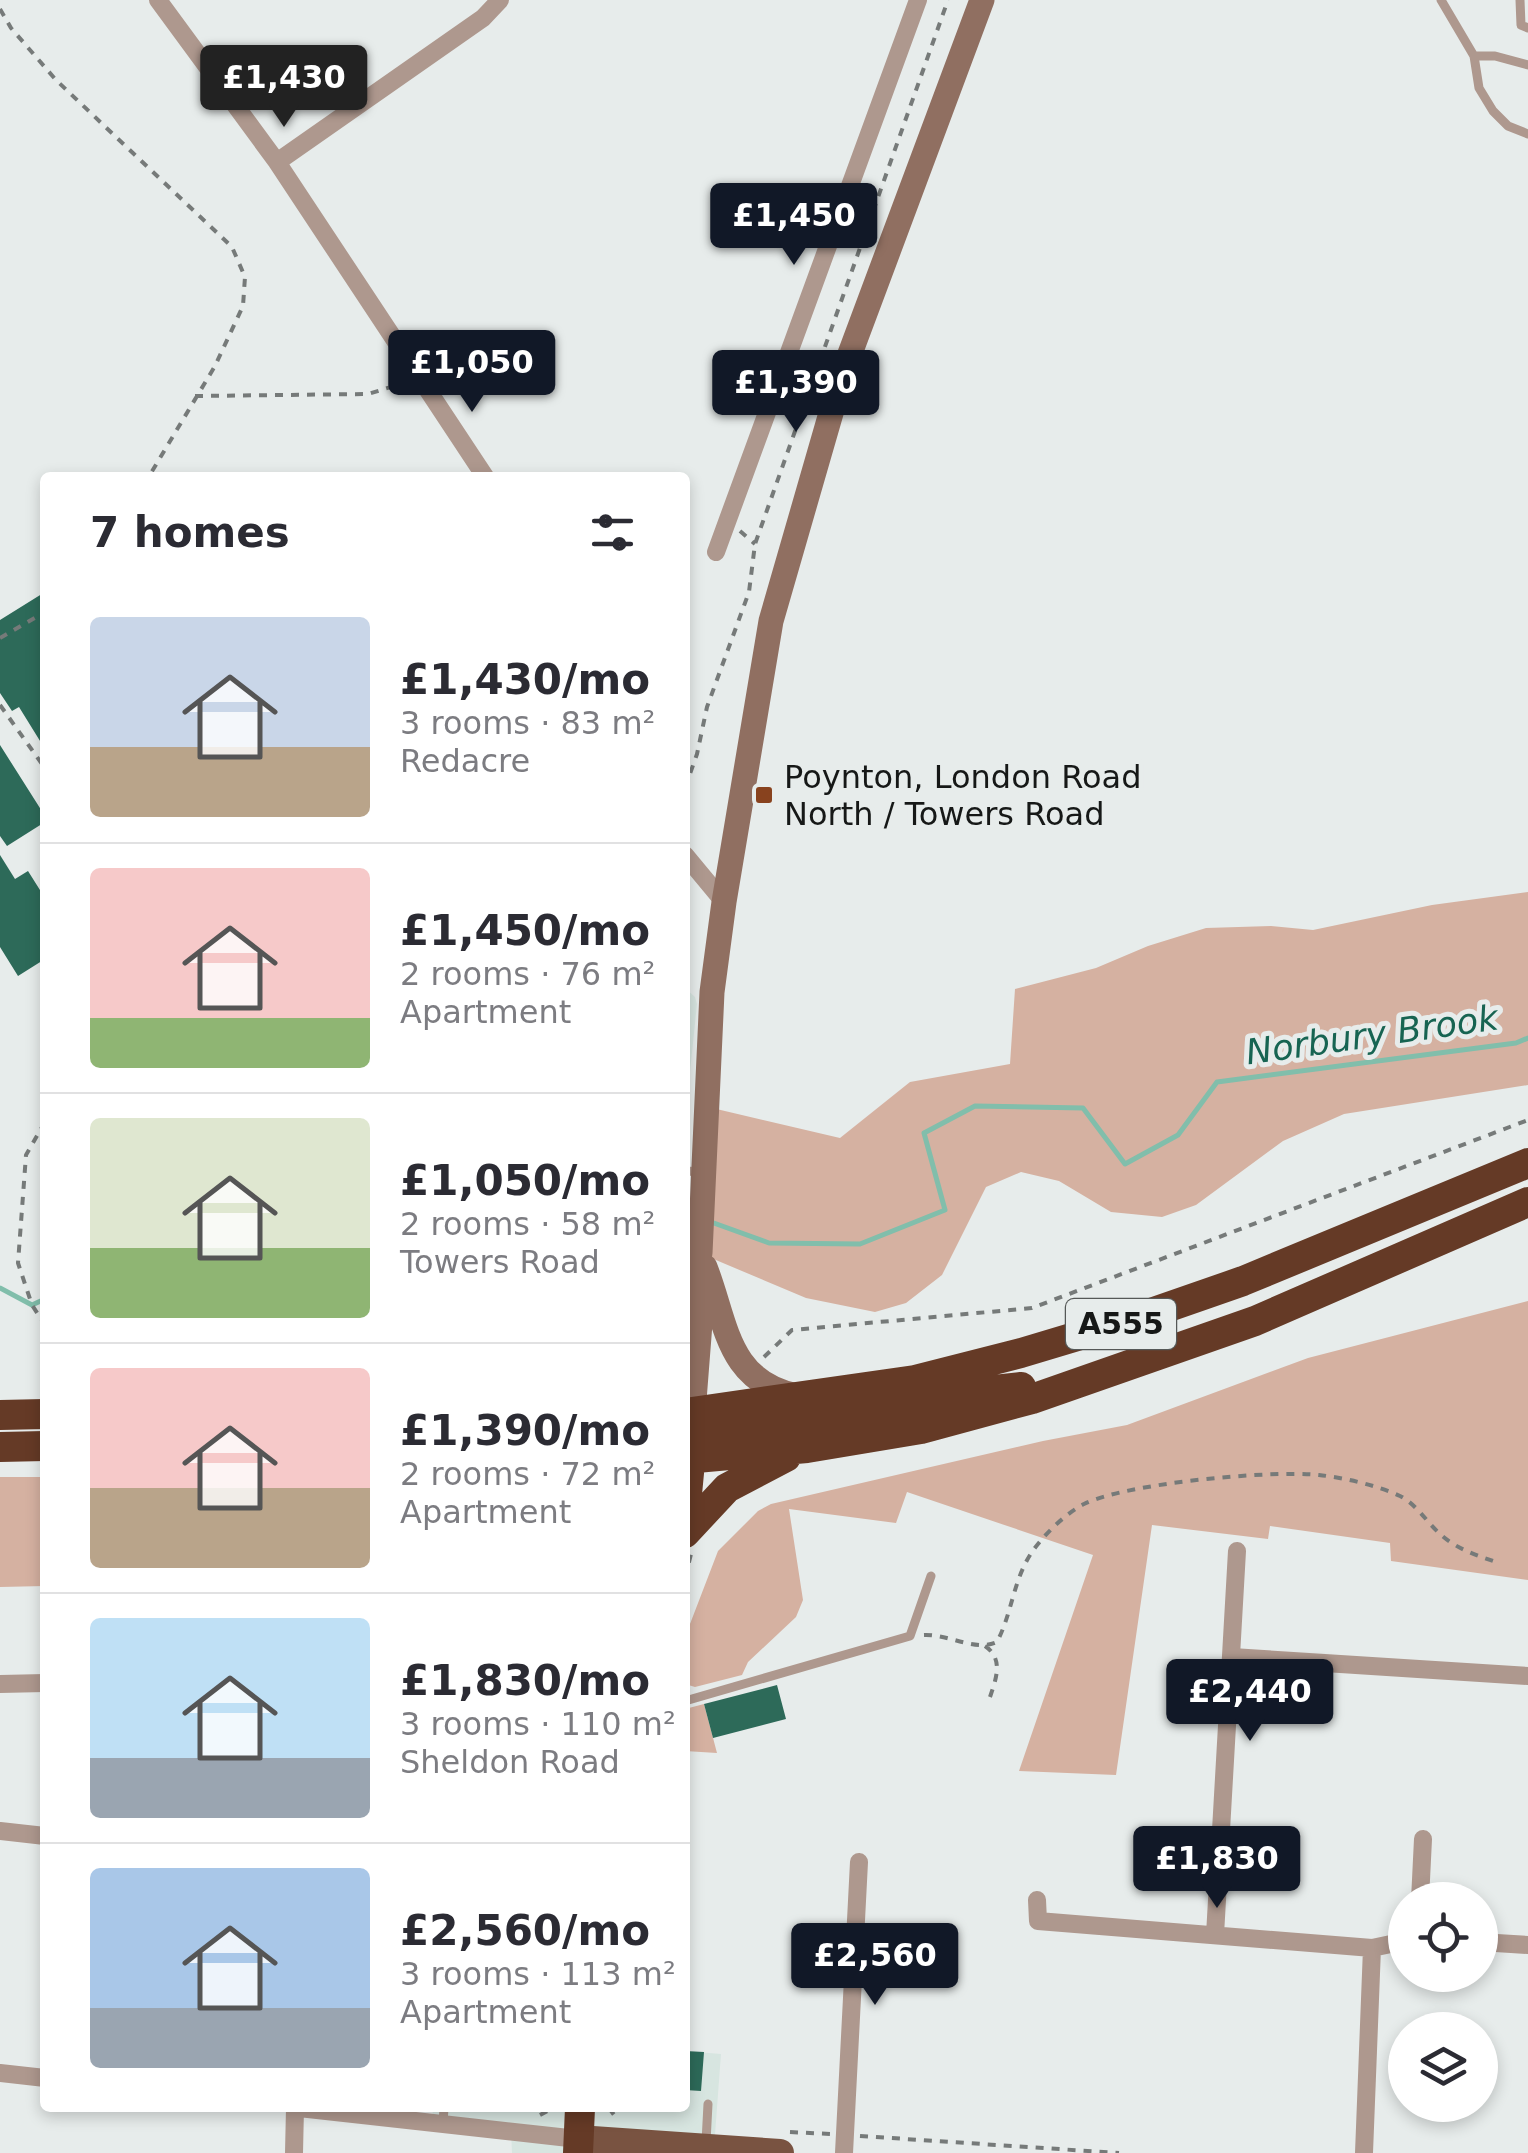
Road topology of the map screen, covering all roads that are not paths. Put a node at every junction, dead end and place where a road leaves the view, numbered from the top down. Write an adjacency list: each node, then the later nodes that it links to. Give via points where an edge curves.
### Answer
1 (158, 0): 11 (street)
2 (500, 0): 11 (street)
3 (918, 0): 13 (street)
4 (982, 0): 15 (main road, via 842,375 788,560 771,620)
5 (1441, 0): 8 (lane)
6 (1520, 0): 7 (lane, via 1521,25)
7 (1528, 28)
8 (1474, 56): 9 (lane); 10 (lane, via 1478,88 1493,111)
9 (1528, 65)
10 (1528, 134)
11 (278, 162): 12 (street)
12 (482, 472)
13 (716, 552)
14 (690, 861): 15 (street)
15 (724, 902): 17 (main road)
16 (1528, 1163): 22 (highway, A555, via 1131,1320 914,1380)
17 (698, 1179): 19 (main road)
18 (1528, 1202): 21 (highway, A555, via 1255,1320)
19 (702, 1253): 20 (main road); 22 (main road, via 739,1360 760,1381); 23 (main road)
20 (690, 1278)
21 (1084, 1381): 27 (highway); 31 (highway, A555, via 921,1429)
22 (802, 1398): 26 (highway, A555)
23 (690, 1408)
24 (40, 1414): 25 (highway)
25 (0, 1415)
26 (690, 1433)
27 (690, 1434)
28 (690, 1434): 31 (highway, A555)
29 (40, 1446): 30 (highway)
30 (0, 1447)
31 (807, 1448): 32 (highway, via 727,1488)
32 (690, 1528)
33 (1237, 1551): 35 (street)
34 (932, 1576): 39 (lane, via 910,1636)
35 (1232, 1657): 36 (street); 46 (street)
36 (1528, 1676)
37 (40, 1683): 38 (street)
38 (0, 1684)
39 (690, 1699)
40 (0, 1831): 41 (street)
41 (40, 1835)
42 (1422, 1839): 44 (street)
43 (859, 1862): 58 (street)
44 (1421, 1882)
45 (1037, 1900): 46 (street, via 1038,1921)
46 (1215, 1934): 50 (street)
47 (1498, 1943): 49 (street)
48 (1388, 1944): 50 (street)
49 (1528, 1945)
50 (1372, 1948): 63 (street)
51 (0, 2072): 52 (street)
52 (40, 2077)
53 (708, 2104): 60 (lane)
54 (297, 2112): 61 (street)
55 (380, 2112): 57 (street)
56 (580, 2112): 59 (highway)
57 (443, 2115): 59 (street)
58 (845, 2144)
59 (578, 2146): 60 (main road)
60 (705, 2148): 62 (main road)
61 (294, 2153)
62 (780, 2153)
63 (1364, 2153)

